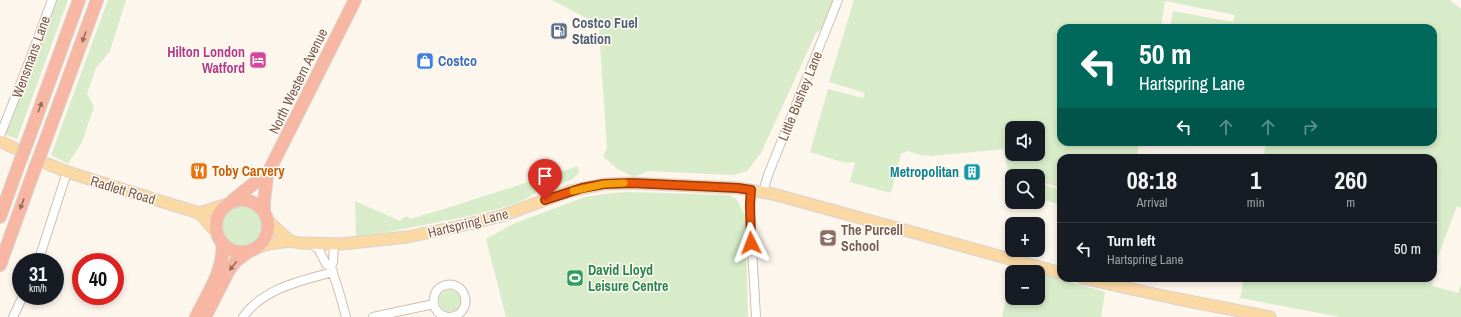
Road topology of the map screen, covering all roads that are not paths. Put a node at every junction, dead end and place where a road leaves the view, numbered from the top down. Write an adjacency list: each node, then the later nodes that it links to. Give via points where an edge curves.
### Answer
1 (52, 0): 6 (street, Wensmans Lane)
2 (79, 0): 17 (highway, one-way to 2, bridge)
3 (97, 0): 24 (highway, one-way to 24, bridge)
4 (355, 0): 11 (highway, North Western Avenue)
5 (838, 0): 13 (street, Little Bushey Lane)
6 (0, 136)
7 (0, 141): 8 (main road)
8 (14, 148)
9 (48, 164): 10 (main road, Radlett Road)
10 (67, 172): 15 (main road, Radlett Road); 23 (street)
11 (267, 176): 14 (highway); 16 (highway, North Western Avenue, via 264,202)
12 (751, 190): 13 (main road, Hartspring Lane); 21 (main road, Hartspring Lane, via 604,184 456,227 407,237); 37 (street)
13 (763, 192): 26 (main road, Hartspring Lane, via 823,206)
14 (229, 203): 15 (main road); 16 (highway, via 237,200 251,201 258,205); 18 (highway, via 218,216)
15 (199, 213): 18 (main road)
16 (266, 216): 19 (main road); 22 (highway, via 267,236)
17 (0, 218)
18 (220, 238): 22 (highway, via 227,247 234,250); 31 (highway, via 223,250 221,260)
19 (290, 240): 20 (main road, Hartspring Lane); 22 (main road, Hartspring Lane)
20 (311, 243): 21 (main road, Hartspring Lane); 25 (street, via 319,250)
21 (334, 244): 25 (street)
22 (252, 250): 32 (highway, one-way to 32, via 236,261 229,270)
23 (41, 253)
24 (0, 265)
25 (332, 270): 33 (street, via 282,287 263,297); 34 (street)
26 (1057, 272)
27 (1100, 282): 38 (main road)
28 (434, 304): 35 (street); 36 (street, via 440,314); 36 (street, via 434,295 441,287 451,284 461,289 466,304 460,313)
29 (19, 305): 30 (street)
30 (13, 317)
31 (196, 317)
32 (205, 317)
33 (243, 317)
34 (346, 317)
35 (373, 317)
36 (450, 317)
37 (756, 317)
38 (1270, 317)

